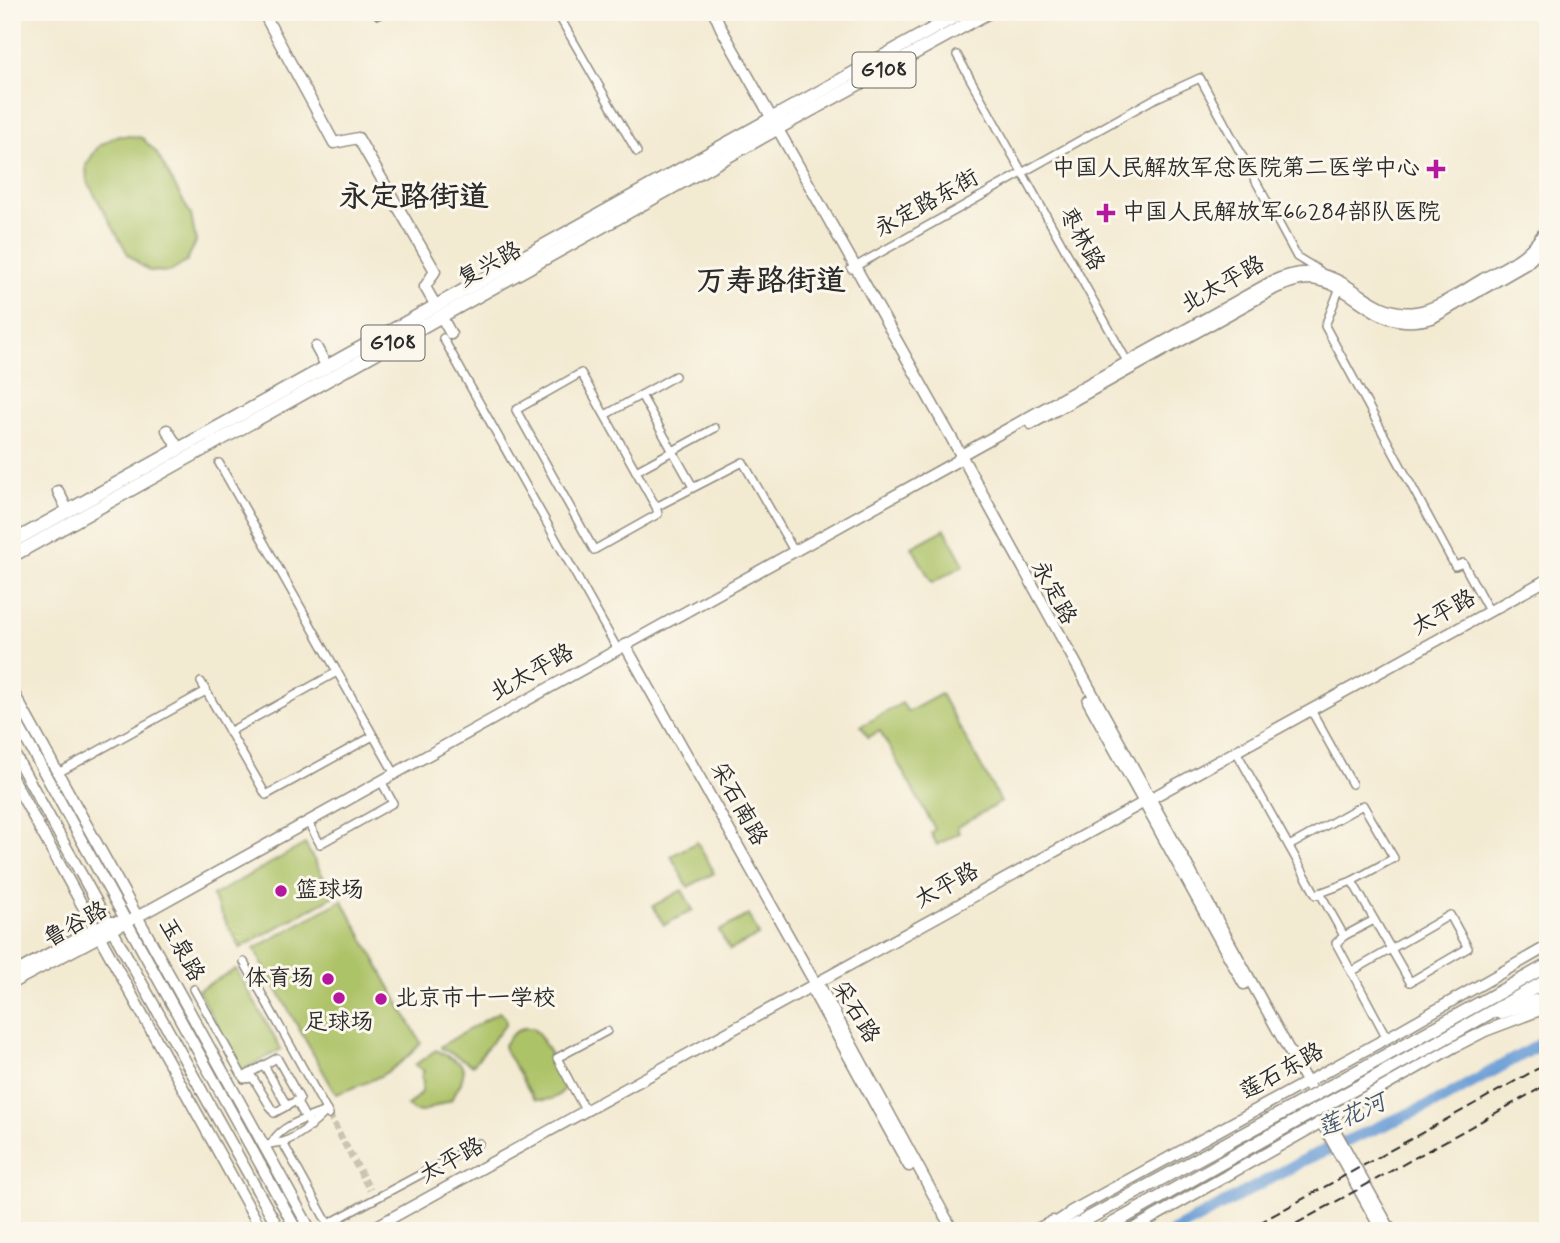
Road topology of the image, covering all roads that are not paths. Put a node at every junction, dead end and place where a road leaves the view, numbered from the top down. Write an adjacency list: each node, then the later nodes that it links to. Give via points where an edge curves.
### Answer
1 (263, 12): 17 (street, via 334,143 358,138 435,271 425,287)
2 (377, 12): 3 (street)
3 (384, 12)
4 (569, 12): 10 (street, via 560,18)
5 (714, 12): 9 (street, 永定路)
6 (962, 12): 9 (highway, 复兴路 / G108)
7 (989, 12): 9 (highway, 复兴路 / G108)
8 (957, 55): 11 (street, 枣林路)
9 (775, 126): 14 (street, 永定路); 17 (highway, 复兴路 / G108)
10 (637, 152)
11 (1023, 174): 14 (street, 永定路东街); 15 (street, 永定路东街, via 1152,100 1200,78 1297,257); 20 (street, 枣林路)
12 (1548, 225): 16 (street, 北太平路, via 1536,246 1518,260 1423,311 1393,310)
13 (1548, 243): 16 (street, 北太平路, via 1526,264 1423,320 1384,317)
14 (853, 267): 29 (street, 永定路)
15 (1326, 275): 16 (street, 北太平路); 20 (street, 北太平路, via 1308,271 1282,277)
16 (1341, 286): 20 (street, 北太平路, via 1308,279 1289,282); 40 (street, via 1325,326 1455,566 1463,564)
17 (438, 311): 18 (street); 21 (highway, 复兴路 / G108); 38 (highway, 复兴路 / G108)
18 (447, 336): 41 (street)
19 (316, 347): 21 (street)
20 (1129, 365): 29 (street, 北太平路)
21 (327, 367): 27 (highway, 复兴路 / G108)
22 (675, 376): 23 (street)
23 (641, 395): 24 (street); 28 (street)
24 (604, 415): 31 (street); 34 (street, via 581,373 516,410 594,550 658,514)
25 (715, 428): 28 (street)
26 (167, 430): 27 (street)
27 (179, 449): 35 (highway, 复兴路 / G108)
28 (673, 451): 31 (street); 32 (street)
29 (961, 459): 37 (street, 北太平路); 59 (street, 永定路)
30 (219, 463): 42 (street)
31 (636, 471): 34 (street)
32 (693, 487): 34 (street); 37 (street, via 743,461)
33 (58, 491): 35 (street)
34 (656, 507)
35 (68, 510): 36 (highway, 复兴路 / G108)
36 (12, 542)
37 (794, 551): 41 (street, 北太平路)
38 (12, 556)
39 (1548, 579): 40 (street, 太平路)
40 (1489, 611): 47 (street, 太平路)
41 (622, 648): 55 (street, 北太平路); 78 (street, 采石南路)
42 (337, 671): 50 (street); 51 (street)
43 (201, 682): 45 (street)
44 (12, 690): 54 (street, 玉泉路)
45 (206, 691): 50 (street); 54 (street)
46 (12, 698): 49 (street)
47 (1311, 710): 53 (street, 太平路); 58 (street)
48 (12, 714): 49 (street, 玉泉路)
49 (19, 727): 66 (street, 玉泉路)
50 (229, 732): 51 (street, via 266,796)
51 (373, 736): 55 (street)
52 (12, 750): 67 (street)
53 (1236, 751): 59 (street, 太平路); 61 (street)
54 (58, 773): 64 (street, 玉泉路)
55 (394, 774): 57 (street, 北太平路)
56 (12, 778): 68 (street)
57 (381, 781): 60 (street, 北太平路); 60 (street, via 393,803 320,844)
58 (1352, 784)
59 (1147, 799): 78 (street, 太平路); 90 (street, 永定路)
60 (308, 822): 64 (street, 北太平路)
61 (1289, 846): 62 (street, via 1363,805 1394,858); 63 (street, via 1316,895)
62 (1352, 881): 63 (street); 65 (street)
63 (1320, 893): 69 (street)
64 (138, 916): 66 (street, 北太平路); 82 (street, 玉泉路)
65 (1374, 920): 69 (street); 71 (street)
66 (127, 922): 67 (street, 鲁谷路); 86 (street, 玉泉路)
67 (110, 926): 68 (street, 鲁谷路); 111 (street)
68 (97, 932): 75 (street, 鲁谷路); 77 (street, 鲁谷路); 110 (street)
69 (1344, 936): 74 (street, via 1336,943)
70 (1548, 946): 85 (street, 莲石东路)
71 (1391, 949): 71 (street, via 1450,915 1468,948 1410,982); 74 (street)
72 (244, 962): 96 (street)
73 (1548, 965): 89 (highway, 莲石东路)
74 (1352, 972): 85 (street)
75 (12, 974)
76 (1548, 980): 83 (highway)
77 (12, 983)
78 (815, 983): 94 (street, 太平路); 114 (street, 采石路, via 814,993); 115 (street, 采石路)
79 (194, 989): 88 (street)
80 (1548, 997): 83 (highway)
81 (1548, 1007): 99 (street, via 1485,1031)
82 (190, 1011): 86 (street); 95 (street, 玉泉路)
83 (1477, 1020): 89 (highway)
84 (607, 1031): 94 (street, via 557,1058)
85 (1387, 1038): 90 (street, 莲石东路)
86 (192, 1040): 91 (street, 玉泉路)
87 (264, 1065): 88 (street); 92 (street, via 277,1058 300,1099); 93 (street)
88 (243, 1077): 93 (street, via 253,1077 274,1113)
89 (1352, 1082): 97 (highway, bridge)
90 (1304, 1084): 99 (street, 永定路); 108 (street, 莲石东路)
91 (222, 1094): 95 (street); 109 (street, 玉泉路)
92 (296, 1101): 93 (street); 98 (street)
93 (287, 1106)
94 (585, 1110): 113 (street, 太平路)
95 (247, 1113): 103 (street, 玉泉路)
96 (328, 1113): 98 (street); 100 (street)
97 (1297, 1113): 118 (highway, 莲石东路); 119 (highway)
98 (306, 1118): 100 (street); 103 (street, via 277,1134)
99 (1325, 1120): 104 (street, 永定路); 120 (street)
100 (311, 1127): 101 (street)
101 (283, 1143): 103 (street); 107 (street, via 328,1224)
102 (480, 1143): 107 (street)
103 (269, 1144): 106 (street, 玉泉路)
104 (1342, 1150): 121 (street); 122 (street)
105 (370, 1190): 107 (street)
106 (291, 1194): 109 (street); 112 (street, 玉泉路)
107 (375, 1199)
108 (1078, 1209): 116 (street, 莲石东路); 117 (highway)
109 (294, 1226)
110 (262, 1231)
111 (280, 1231)
112 (311, 1231)
113 (368, 1231)
114 (945, 1231)
115 (953, 1231)
116 (1033, 1231)
117 (1045, 1231)
118 (1065, 1231)
119 (1100, 1231)
120 (1129, 1231)
121 (1382, 1231)
122 (1391, 1231)

